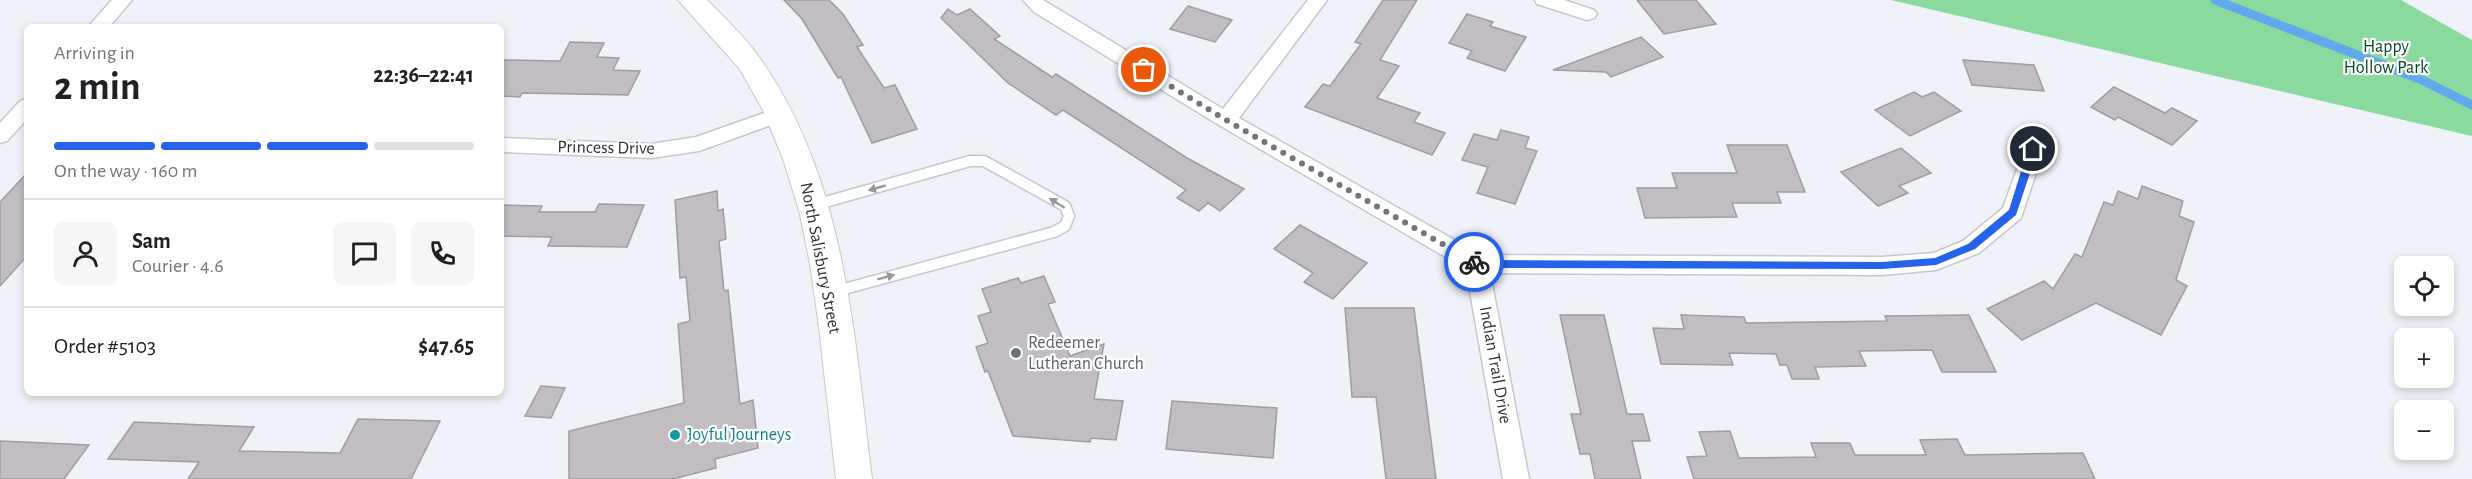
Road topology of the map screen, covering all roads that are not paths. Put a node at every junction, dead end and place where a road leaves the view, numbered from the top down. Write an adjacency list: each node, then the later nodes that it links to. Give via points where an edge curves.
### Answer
1 (123, 0): 7 (street)
2 (691, 0): 9 (street, North Salisbury Street, via 750,64)
3 (1032, 0): 10 (street)
4 (1318, 0): 10 (street)
5 (1544, 0): 6 (street)
6 (1587, 14)
7 (101, 24)
8 (24, 110): 11 (street)
9 (778, 115): 12 (street, Princess Drive, via 699,144 651,151); 14 (street, North Salisbury Street, via 800,160)
10 (1226, 120): 15 (street)
11 (9, 129)
12 (504, 145)
13 (2033, 149): 15 (street, via 2013,212 1971,247 1936,261 1882,266)
14 (813, 205): 16 (street, North Salisbury Street); 16 (lane, one-way to 14, via 1054,231 1065,226 1069,216 1065,206 984,160)
15 (1477, 264): 18 (street, Indian Trail Drive)
16 (830, 293): 17 (street, North Salisbury Street)
17 (854, 479)
18 (1516, 479)

